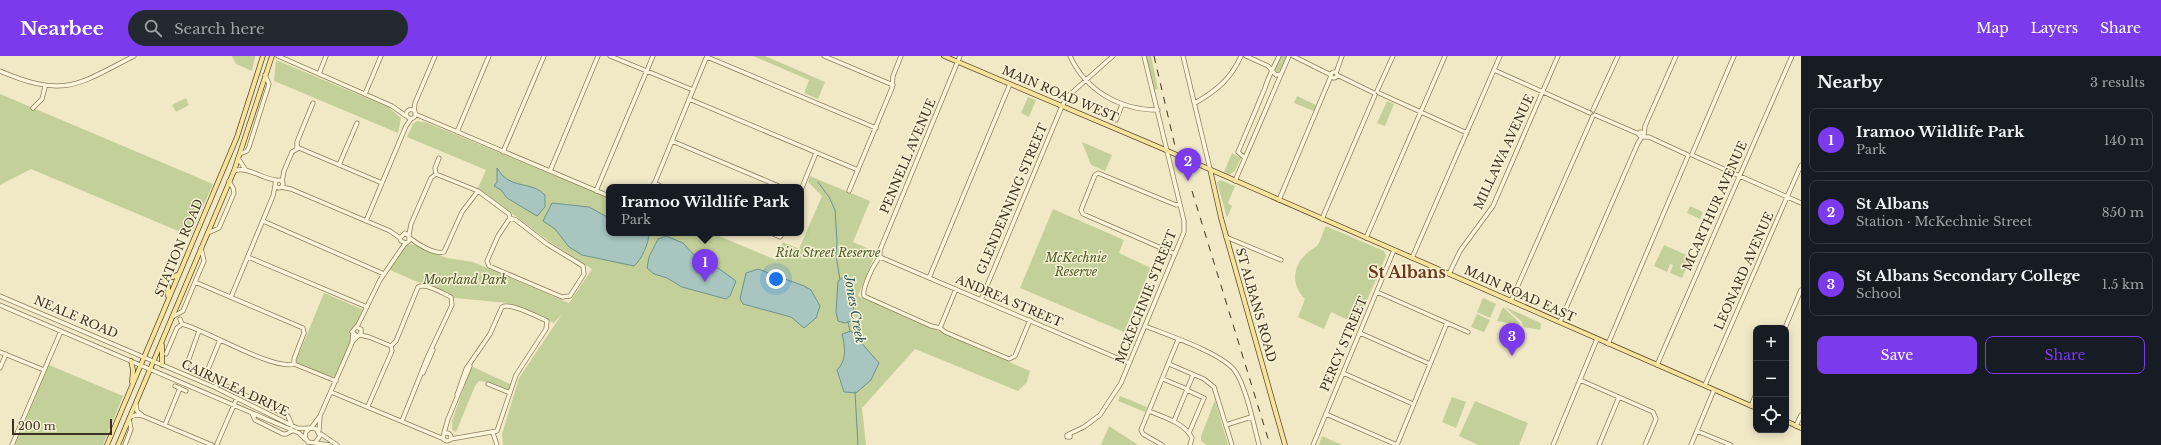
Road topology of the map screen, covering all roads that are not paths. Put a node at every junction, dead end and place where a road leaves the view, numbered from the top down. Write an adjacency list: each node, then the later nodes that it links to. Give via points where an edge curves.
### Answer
1 (121, 56): 37 (street)
2 (134, 56): 37 (street)
3 (263, 56): 134 (main road, STATION ROAD, via 237,137)
4 (326, 56): 46 (street)
5 (381, 56): 56 (street)
6 (435, 56): 67 (street)
7 (489, 56): 73 (street)
8 (544, 56): 79 (street)
9 (598, 56): 91 (street)
10 (610, 56): 44 (street)
11 (652, 56): 44 (street)
12 (707, 56): 53 (street); 72 (street)
13 (824, 56): 51 (street)
14 (901, 56): 51 (street, via 893,76)
15 (944, 56): 39 (main road, MAIN ROAD WEST)
16 (960, 56): 39 (street, PENNELL AVENUE)
17 (1070, 56): 49 (street)
18 (1113, 56): 49 (street)
19 (1144, 56): 64 (street, MCKECHNIE STREET)
20 (1183, 56): 59 (street)
21 (1241, 56): 59 (street, via 1226,81 1213,93)
22 (1246, 56): 41 (street)
23 (1279, 56): 38 (street)
24 (1289, 56): 40 (street)
25 (1342, 56): 48 (street)
26 (1393, 56): 55 (street)
27 (1445, 56): 65 (street)
28 (1500, 56): 42 (street)
29 (1558, 56): 54 (street, MILLAWA AVENUE)
30 (1618, 56): 66 (street)
31 (1676, 56): 75 (street)
32 (1734, 56): 81 (street)
33 (1792, 56): 94 (street, MCARTHUR AVENUE)
34 (280, 57): 36 (street); 46 (street)
35 (1295, 57): 40 (street); 48 (street)
36 (271, 58): 82 (main road, STATION ROAD)
37 (124, 61): 52 (street, via 76,84 62,87)
38 (1277, 61): 41 (street); 45 (street)
39 (958, 62): 50 (main road, MAIN ROAD WEST); 131 (street, PENNELL AVENUE, via 880,250)
40 (1286, 62): 47 (street)
41 (1268, 66): 45 (street)
42 (1495, 70): 54 (street); 74 (street)
43 (0, 71): 52 (street)
44 (646, 71): 53 (street); 108 (street)
45 (1273, 72): 47 (street, via 1276,75); 84 (street, via 1267,80 1238,152)
46 (319, 74): 56 (street)
47 (1281, 74): 84 (street)
48 (1334, 75): 55 (street); 113 (street)
49 (1086, 80): 60 (street, via 1097,91); 61 (street)
50 (1010, 84): 61 (main road, MAIN ROAD WEST); 137 (street)
51 (893, 85): 72 (street)
52 (45, 86): 62 (street, via 42,99)
53 (693, 90): 57 (street)
54 (1543, 91): 66 (street); 136 (street, MILLAWA AVENUE, via 1493,206 1460,251)
55 (1377, 93): 65 (street); 117 (street)
56 (365, 94): 63 (street)
57 (689, 99): 76 (street); 80 (street)
58 (313, 103): 77 (street, via 297,142)
59 (1194, 103): 87 (street)
60 (1122, 105): 64 (street, via 1142,110); 69 (street)
61 (1062, 106): 78 (main road, MAIN ROAD WEST); 147 (street, GLENDENNING STREET)
62 (33, 108)
63 (399, 110): 67 (street); 68 (street)
64 (1158, 110): 78 (street, MCKECHNIE STREET)
65 (1421, 113): 74 (street); 124 (street)
66 (1593, 113): 75 (street); 148 (street)
67 (412, 114): 68 (street); 71 (street); 73 (street)
68 (406, 116): 71 (street)
69 (1116, 120)
70 (357, 123): 85 (street)
71 (406, 126): 100 (street)
72 (876, 128): 89 (street)
73 (457, 132): 79 (street)
74 (1467, 133): 132 (street)
75 (1642, 134): 81 (street); 156 (street)
76 (672, 141): 101 (street); 102 (street)
77 (297, 148): 85 (street); 92 (street, via 292,152)
78 (1167, 150): 87 (main road, MAIN ROAD WEST); 115 (street, MCKECHNIE STREET)
79 (504, 152): 91 (street)
80 (816, 153): 89 (street); 103 (street)
81 (1690, 155): 94 (street); 175 (street)
82 (239, 156): 88 (street); 90 (main road, STATION ROAD)
83 (439, 158): 93 (street, via 435,168)
84 (1245, 158): 97 (street)
85 (339, 165): 100 (street)
86 (1801, 165): 112 (street, LEONARD AVENUE)
87 (1210, 169): 97 (main road, MAIN ROAD EAST); 123 (main road, ST ALBANS ROAD)
88 (246, 170): 90 (street); 95 (street)
89 (858, 170): 109 (street)
90 (234, 171): 98 (main road, STATION ROAD)
91 (550, 171): 108 (street)
92 (284, 172): 96 (street); 99 (street)
93 (436, 174): 107 (street); 122 (street, via 431,178)
94 (1739, 176): 112 (street); 189 (street, MCARTHUR AVENUE)
95 (266, 179): 96 (street); 104 (street)
96 (277, 180): 99 (street); 104 (street)
97 (1236, 181): 113 (main road, MAIN ROAD EAST)
98 (229, 182): 121 (main road, STATION ROAD); 121 (street, via 234,190 231,199 219,228)
99 (282, 182): 105 (street); 106 (street)
100 (382, 183): 119 (street)
101 (653, 184)
102 (774, 184)
103 (803, 184)
104 (275, 186): 105 (street); 111 (street)
105 (280, 188): 106 (street); 111 (street)
106 (291, 189): 119 (street)
107 (478, 191): 116 (street, via 509,214); 126 (street, via 462,212 444,252 438,253)
108 (596, 191): 110 (street)
109 (849, 192)
110 (606, 195)
111 (273, 196): 118 (street)
112 (1787, 197): 114 (street); 199 (street, LEONARD AVENUE)
113 (1279, 200): 117 (main road, MAIN ROAD EAST)
114 (1801, 203)
115 (1179, 204): 129 (street, MCKECHNIE STREET, via 1185,225); 129 (street, via 1176,205 1098,173 1081,210 1083,214)
116 (510, 218): 116 (street, via 583,266 584,274 570,296 562,297 488,265 487,261 496,240)
117 (1322, 219): 124 (main road, MAIN ROAD EAST)
118 (263, 221): 130 (street); 135 (street)
119 (366, 221): 120 (street)
120 (390, 231): 122 (street); 125 (street)
121 (208, 233): 127 (main road, STATION ROAD)
122 (406, 235): 125 (street); 125 (street); 126 (street)
123 (1226, 238): 133 (street); 259 (main road, ST ALBANS ROAD)
124 (1366, 238): 128 (main road, MAIN ROAD EAST)
125 (404, 241): 126 (street); 135 (street)
126 (418, 244)
127 (201, 248): 138 (street, via 204,261); 140 (main road, STATION ROAD)
128 (1394, 250): 132 (main road, MAIN ROAD EAST); 143 (street, PERCY STREET)
129 (1175, 254): 160 (street, MCKECHNIE STREET)
130 (248, 257): 145 (street); 151 (street)
131 (880, 257): 137 (street, ANDREA STREET); 161 (street, PENNELL AVENUE, via 864,290 865,298)
132 (1412, 258): 136 (main road, MAIN ROAD EAST)
133 (1280, 260)
134 (179, 274): 139 (main road, STATION ROAD); 146 (main road, via 165,279)
135 (384, 274): 151 (street)
136 (1449, 274): 148 (main road, MAIN ROAD EAST)
137 (929, 278): 141 (street, ANDREA STREET)
138 (196, 282): 145 (street); 153 (street, via 183,311)
139 (175, 283): 140 (main road); 146 (main road, STATION ROAD)
140 (184, 287): 153 (main road, STATION ROAD)
141 (956, 289): 147 (street, ANDREA STREET); 161 (street)
142 (1801, 290): 159 (street)
143 (1377, 292): 157 (street); 166 (street, PERCY STREET)
144 (0, 296): 150 (street, NEALE ROAD)
145 (231, 297): 184 (street, via 303,328 304,333 294,357)
146 (168, 300): 180 (main road, STATION ROAD)
147 (981, 300): 155 (street, ANDREA STREET)
148 (1511, 301): 156 (main road, MAIN ROAD EAST)
149 (0, 305): 152 (street, NEALE ROAD)
150 (23, 305): 152 (street); 163 (street, NEALE ROAD)
151 (367, 307): 165 (street)
152 (19, 313): 162 (street, NEALE ROAD)
153 (172, 317): 171 (main road, STATION ROAD)
154 (180, 319): 158 (street)
155 (1030, 320): 161 (street, via 1016,353 1009,359); 183 (street, ANDREA STREET)
156 (1560, 322): 169 (main road, MAIN ROAD EAST)
157 (1447, 323): 167 (street); 186 (street)
158 (182, 324): 164 (street); 179 (street, via 178,326)
159 (1786, 325)
160 (1145, 326): 173 (street); 183 (street, MCKECHNIE STREET)
161 (940, 328)
162 (61, 330): 170 (street, NEALE ROAD); 192 (street)
163 (84, 331): 170 (street); 180 (street, NEALE ROAD)
164 (199, 331): 172 (street); 172 (street, via 186,367 200,375 206,374)
165 (359, 332): 168 (street); 168 (street, via 352,329); 174 (street); 176 (street)
166 (1360, 332): 186 (street); 193 (street, PERCY STREET)
167 (1468, 332)
168 (353, 334): 174 (street)
169 (1597, 338): 175 (main road, MAIN ROAD EAST); 196 (street)
170 (81, 339): 181 (street, NEALE ROAD)
171 (163, 339): 182 (main road, STATION ROAD); 188 (main road)
172 (220, 340): 184 (street, via 278,364)
173 (1178, 340): 185 (street); 223 (street, via 1219,358 1234,369 1240,379)
174 (352, 343): 197 (street)
175 (1608, 344): 189 (main road, MAIN ROAD EAST)
176 (391, 346): 215 (street, via 392,351); 225 (street, via 396,341 418,287 422,285 451,297 453,301 431,357)
177 (0, 352): 178 (street)
178 (6, 354): 190 (street); 192 (street)
179 (166, 354)
180 (144, 357): 182 (street, NEALE ROAD); 187 (main road, STATION ROAD)
181 (131, 361): 187 (street, NEALE ROAD); 203 (main road, via 134,370)
182 (153, 361): 188 (street, CAIRNLEA DRIVE); 191 (main road, STATION ROAD)
183 (1130, 362): 241 (street, MCKECHNIE STREET, via 1121,383 1104,409 1094,420)
184 (294, 364): 197 (street)
185 (1168, 364): 194 (street); 195 (street)
186 (1430, 364): 214 (street)
187 (141, 365): 191 (street, CAIRNLEA DRIVE); 203 (main road, STATION ROAD)
188 (162, 365): 201 (street, CAIRNLEA DRIVE)
189 (1657, 365): 199 (main road, MAIN ROAD EAST)
190 (0, 368)
191 (150, 369): 212 (main road, STATION ROAD); 213 (street, CAIRNLEA DRIVE)
192 (44, 370): 246 (street)
193 (1343, 373): 214 (street); 219 (street, PERCY STREET)
194 (1193, 375): 204 (street); 230 (street, via 1214,387)
195 (1162, 378): 204 (street); 217 (street)
196 (1580, 380): 209 (street); 262 (street)
197 (336, 381): 207 (street)
198 (488, 384): 208 (street)
199 (1705, 385): 205 (main road, MAIN ROAD EAST)
200 (175, 386): 202 (street)
201 (214, 387): 211 (street, CAIRNLEA DRIVE); 231 (street, via 218,384 224,385 288,416)
202 (180, 388): 206 (street); 229 (street)
203 (130, 390): 247 (main road, STATION ROAD)
204 (1187, 390): 226 (street); 238 (street, via 1204,398)
205 (1714, 390): 216 (main road, MAIN ROAD EAST); 235 (street)
206 (186, 391)
207 (331, 392): 215 (street); 222 (street)
208 (510, 393): 228 (street, via 521,366 547,324 545,320 509,305 504,306 471,363); 237 (street, via 498,430)
209 (1619, 397): 263 (street); 264 (street, via 1656,415)
210 (1755, 397): 216 (street)
211 (237, 398): 213 (street); 231 (street, CAIRNLEA DRIVE)
212 (136, 403): 221 (street, via 137,411); 224 (main road, STATION ROAD)
213 (234, 404): 218 (street, CAIRNLEA DRIVE); 250 (street)
214 (1413, 404): 261 (street)
215 (368, 406): 225 (street)
216 (1751, 406)
217 (1149, 411): 226 (street); 255 (street, via 1142,432)
218 (252, 413): 234 (street, CAIRNLEA DRIVE); 234 (street, via 255,420 283,434)
219 (1326, 414): 260 (street, PERCY STREET); 261 (street)
220 (1801, 415): 232 (street)
221 (143, 416): 224 (street); 229 (street)
222 (320, 416): 233 (street); 236 (street)
223 (1251, 417): 230 (street); 258 (street)
224 (129, 418): 248 (main road, STATION ROAD); 249 (street, via 131,429)
225 (402, 421): 239 (street)
226 (1174, 421): 238 (street)
227 (1789, 422): 232 (main road)
228 (447, 423): 240 (street); 242 (street)
229 (165, 425): 250 (street)
230 (1226, 425): 257 (street)
231 (292, 426): 233 (street, CAIRNLEA DRIVE)
232 (1799, 427)
233 (310, 428): 236 (street); 244 (street, via 305,434)
234 (292, 430): 244 (street, CAIRNLEA DRIVE, via 300,434)
235 (1697, 431): 265 (street); 266 (street)
236 (320, 433): 245 (street, via 320,438); 252 (street)
237 (493, 433): 242 (street); 254 (street)
238 (1190, 433): 256 (street)
239 (433, 434): 240 (street); 243 (street)
240 (444, 434): 242 (street); 243 (street)
241 (1070, 435)
242 (450, 437): 243 (street); 253 (street)
243 (444, 440): 253 (street)
244 (306, 442): 245 (street)
245 (314, 444): 251 (street)
246 (12, 445)
247 (107, 445)
248 (118, 445)
249 (125, 445)
250 (215, 445)
251 (330, 445)
252 (337, 445)
253 (448, 445)
254 (497, 445)
255 (1162, 445)
256 (1190, 445)
257 (1232, 445)
258 (1259, 445)
259 (1285, 445)
260 (1313, 445)
261 (1397, 445)
262 (1553, 445)
263 (1599, 445)
264 (1645, 445)
265 (1691, 445)
266 (1731, 445)

